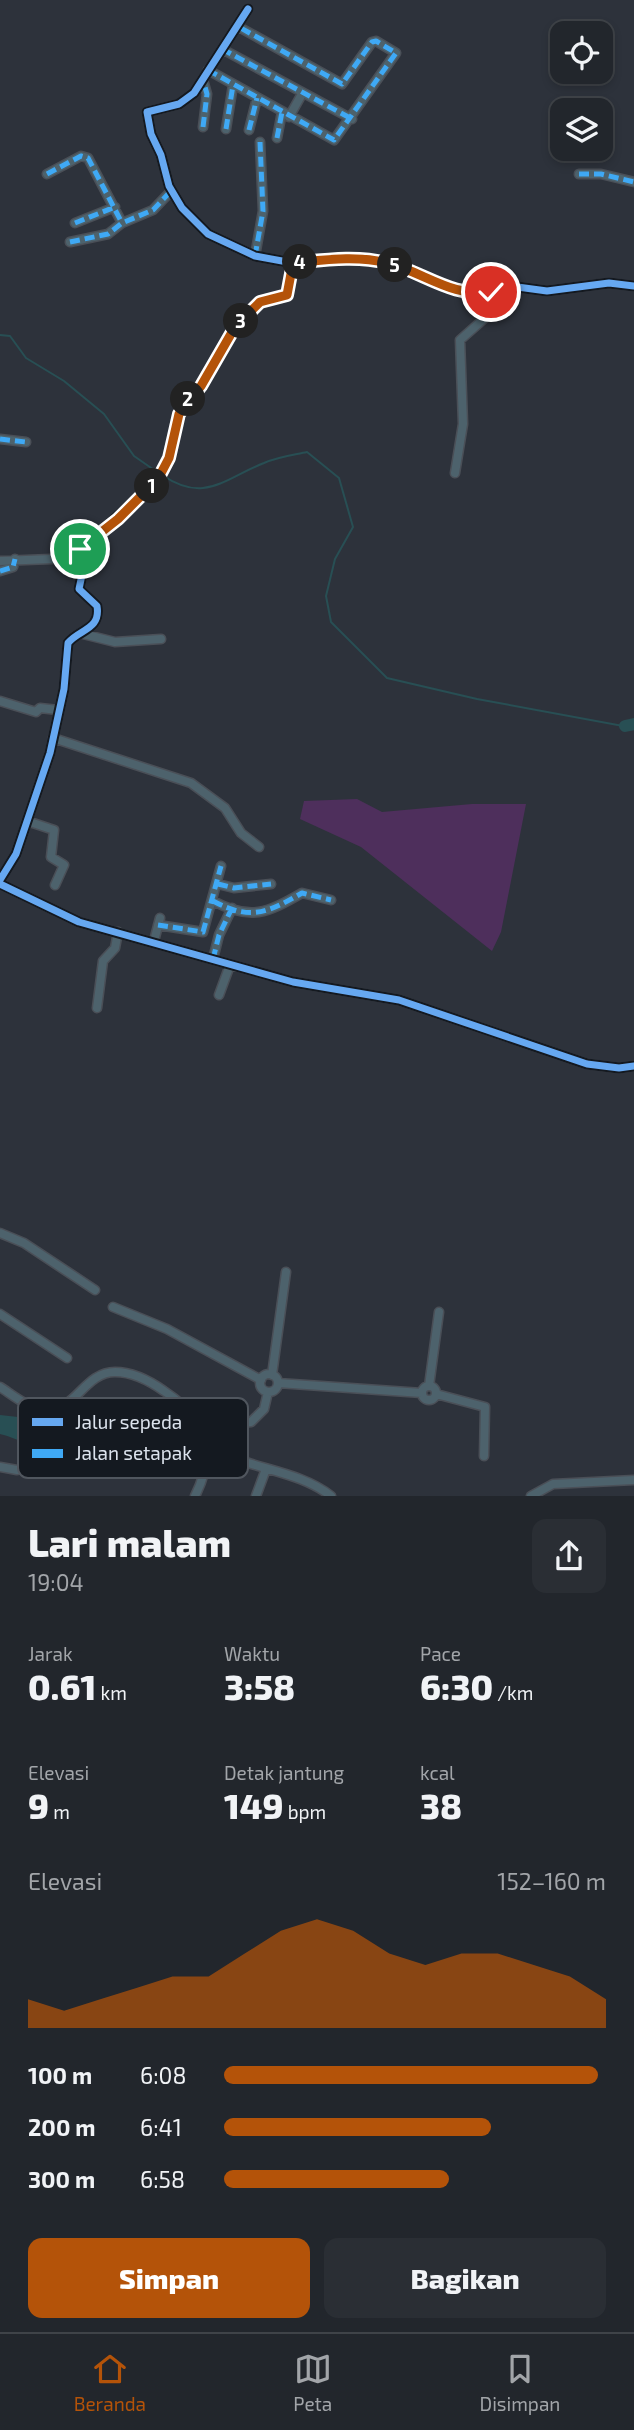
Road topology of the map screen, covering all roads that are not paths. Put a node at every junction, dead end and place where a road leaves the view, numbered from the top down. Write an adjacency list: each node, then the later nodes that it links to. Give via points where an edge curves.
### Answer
1 (248, 9): 2 (street)
2 (237, 26): 3 (street); 10 (street, via 342,84 372,42 394,51)
3 (222, 49): 4 (street); 7 (street)
4 (208, 71): 5 (street); 6 (street)
5 (202, 80): 11 (street, via 207,94); 19 (street, via 187,100 147,112)
6 (233, 85): 8 (street); 12 (street)
7 (302, 94): 9 (street); 10 (street)
8 (257, 98): 9 (street); 13 (street)
9 (286, 114): 10 (street, via 332,141); 14 (street)
10 (352, 119)
11 (202, 127)
12 (226, 129)
13 (249, 130)
14 (277, 138)
15 (260, 142): 24 (street, via 263,211)
16 (47, 174): 20 (street, via 86,157)
17 (579, 174): 18 (street)
18 (634, 182)
19 (171, 191): 22 (street, via 153,209); 24 (street, via 196,225)
20 (115, 206): 21 (street); 22 (street)
21 (75, 223)
22 (122, 223): 23 (street, via 104,236)
23 (70, 242)
24 (255, 256): 25 (street)
25 (293, 263): 26 (street, via 369,260 390,263 457,290 486,293); 31 (street, via 287,295 260,302 235,327 186,403 158,479 80,549)
26 (507, 286): 27 (street, via 547,291 610,283); 30 (street, via 486,317 460,340 463,424)
27 (634, 286)
28 (0, 439): 29 (street)
29 (26, 442)
30 (455, 473)
31 (77, 558): 32 (street); 35 (street, via 83,570 79,589 98,608 96,621)
32 (15, 559): 33 (street); 34 (street, via 13,567)
33 (0, 561)
34 (0, 571)
35 (83, 634): 36 (street, via 115,642); 38 (street, via 68,643)
36 (161, 639)
37 (0, 701): 38 (street, via 28,712)
38 (58, 710): 39 (street)
39 (53, 738): 40 (street); 41 (street, via 191,783 225,808 242,833)
40 (27, 821): 43 (street); 46 (street, via 54,830 51,857 64,865)
41 (259, 847)
42 (221, 866): 44 (street)
43 (0, 882): 50 (street, via 72,919)
44 (218, 884): 45 (street, via 234,888); 48 (street)
45 (271, 884)
46 (55, 885)
47 (331, 900): 49 (street, via 305,893 262,914)
48 (213, 901): 49 (street); 51 (street, via 202,933 159,921)
49 (232, 908): 52 (street)
50 (118, 932): 51 (street); 55 (street, via 115,948 103,961)
51 (154, 941): 52 (street)
52 (213, 959): 53 (street)
53 (230, 965): 54 (street); 56 (street, via 312,986 400,1000 587,1064 619,1069)
54 (219, 995)
55 (97, 1008)
56 (634, 1066)
57 (0, 1233): 59 (street, via 24,1243)
58 (286, 1272): 64 (street)
59 (95, 1290)
60 (113, 1307): 65 (street, via 167,1329)
61 (439, 1312): 68 (street)
62 (0, 1314): 63 (street)
63 (67, 1358)
64 (272, 1375): 65 (street); 66 (street)
65 (261, 1380): 69 (street, via 262,1389)
66 (278, 1383): 68 (street); 69 (street)
67 (0, 1387): 72 (street)
68 (426, 1389): 74 (street, via 485,1407)
69 (268, 1392): 73 (street, via 264,1409)
70 (72, 1398): 71 (street, via 106,1373 126,1373)
71 (173, 1398)
72 (18, 1399)
73 (248, 1422)
74 (484, 1456)
75 (248, 1463): 77 (street)
76 (0, 1467): 78 (street)
77 (266, 1469): 82 (street); 83 (street, via 302,1480)
78 (17, 1470)
79 (201, 1478): 81 (street)
80 (634, 1480): 84 (street, via 552,1484)
81 (195, 1496)
82 (256, 1496)
83 (331, 1496)
84 (531, 1496)

